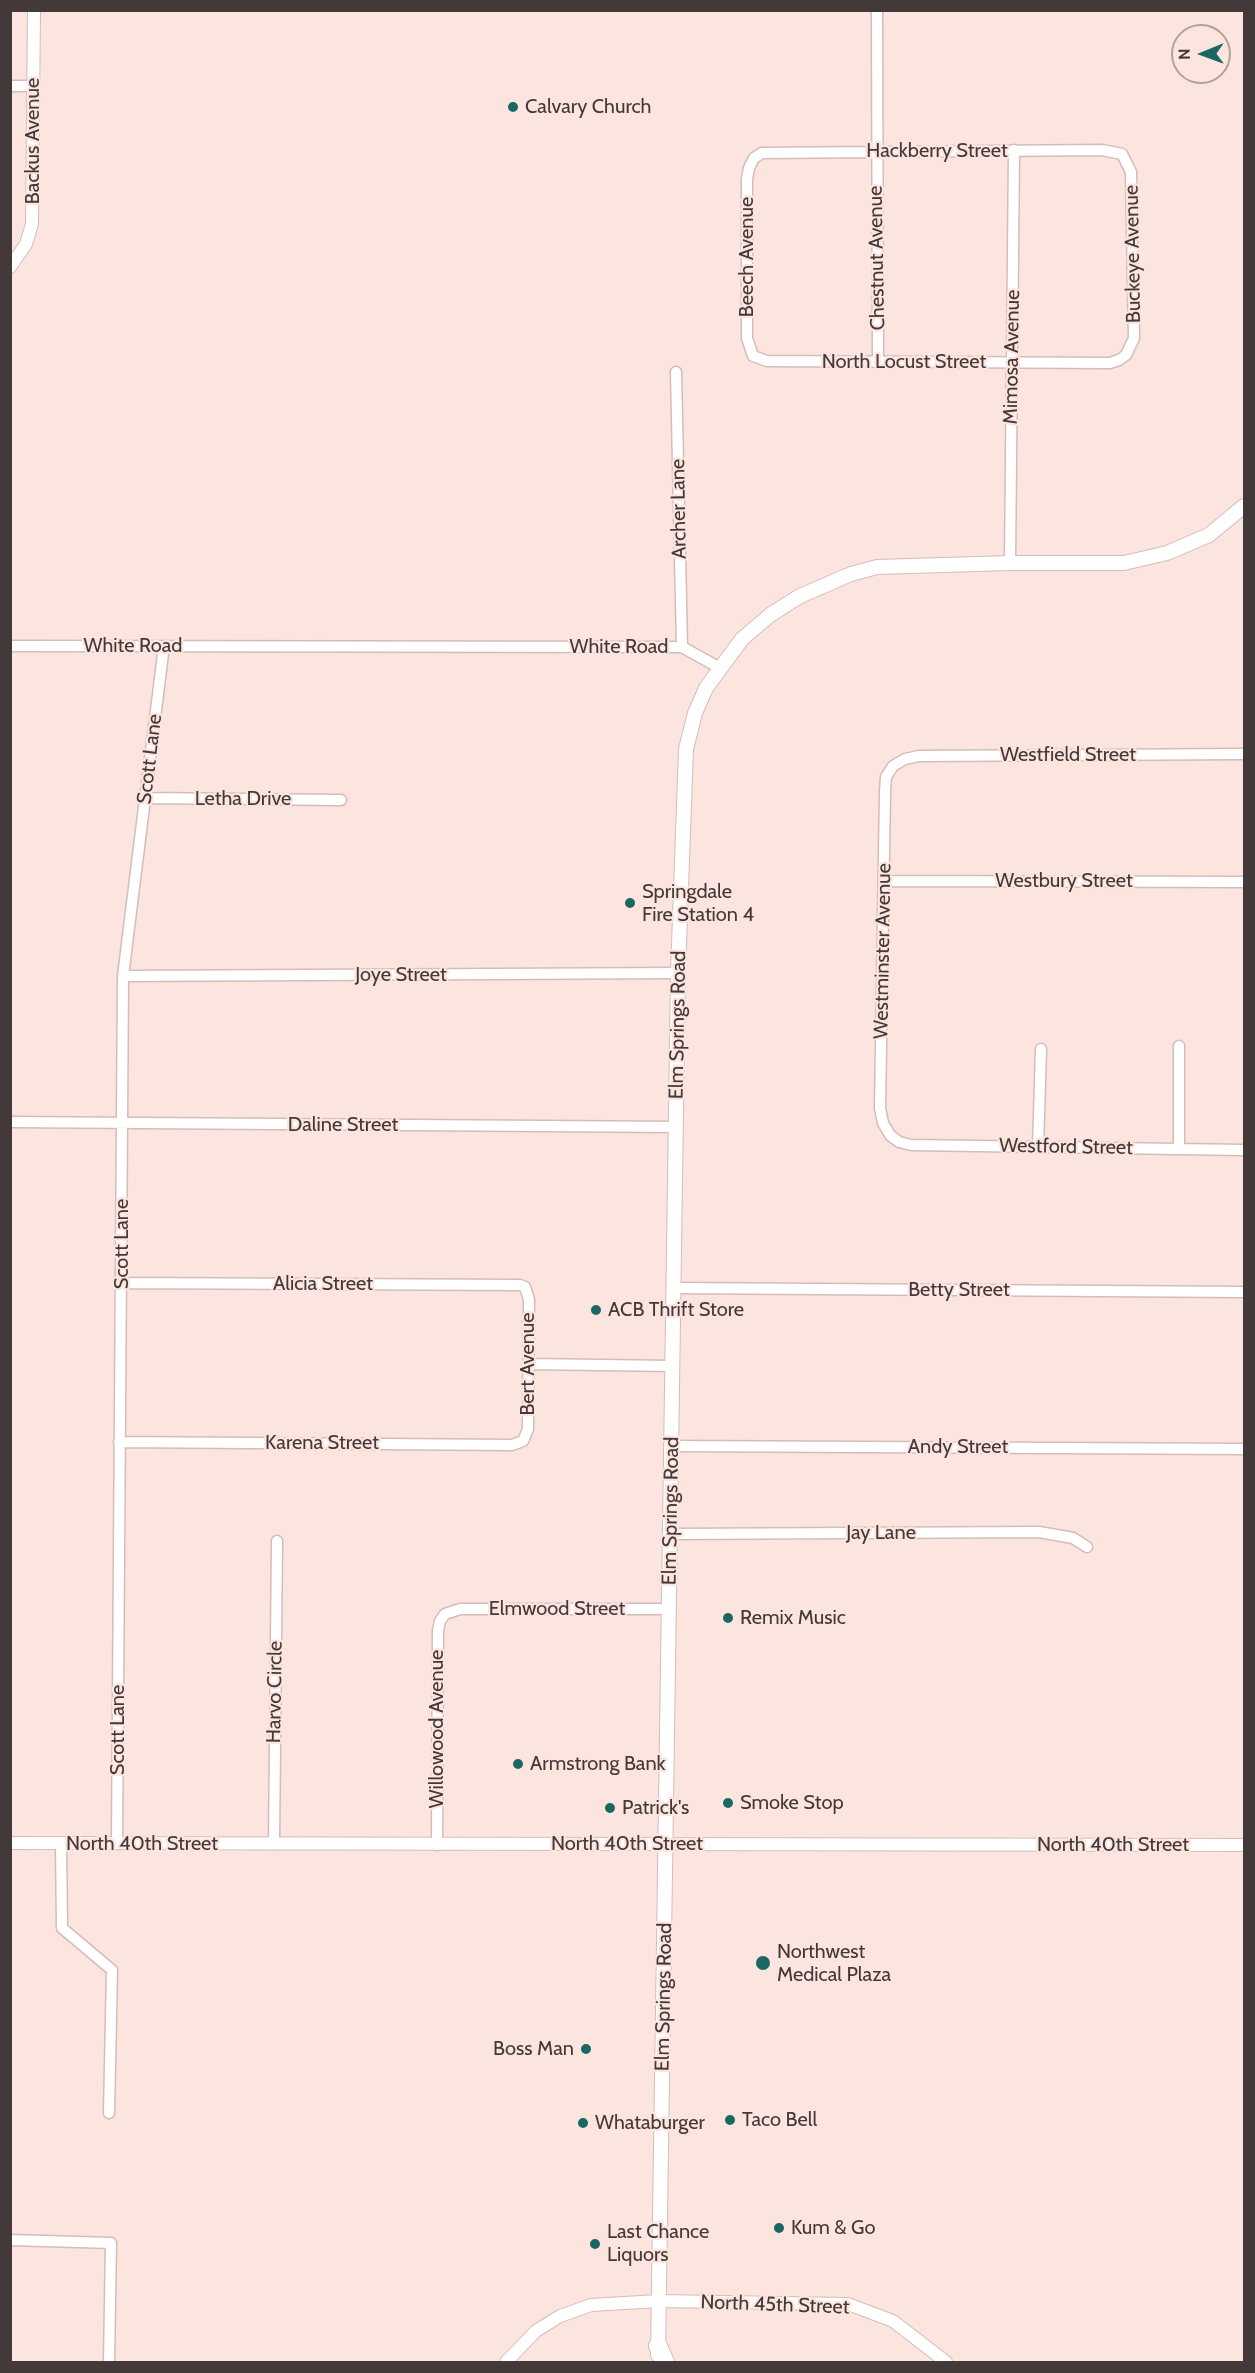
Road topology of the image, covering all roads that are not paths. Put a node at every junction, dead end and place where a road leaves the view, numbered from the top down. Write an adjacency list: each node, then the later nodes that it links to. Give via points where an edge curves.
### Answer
1 (877, 10): 6 (street, Chestnut Avenue)
2 (34, 13): 4 (street, Backus Avenue)
3 (10, 86): 4 (street)
4 (33, 86): 9 (street, Backus Avenue, via 32,224 26,244)
5 (1014, 150): 6 (street, Hackberry Street); 7 (street, Hackberry Street, via 1102,150); 13 (street, Mimosa Avenue)
6 (876, 151): 8 (street, Hackberry Street, via 774,152); 12 (street, Chestnut Avenue)
7 (1122, 154): 10 (street, Buckeye Avenue, via 1131,172 1134,338)
8 (754, 158): 11 (street, Beech Avenue, via 747,179 747,338)
9 (10, 267)
10 (1126, 355): 13 (street, North Locust Street, via 1110,363)
11 (753, 356): 12 (street, North Locust Street, via 767,361)
12 (878, 362): 13 (street, North Locust Street)
13 (1013, 362): 16 (street, Mimosa Avenue)
14 (676, 372): 19 (street, Archer Lane)
15 (1245, 506): 16 (main road, via 1209,535 1167,553 1124,563)
16 (1010, 563): 20 (main road, via 877,567 851,573 800,596 770,615 742,639)
17 (10, 646): 18 (street, White Road)
18 (164, 646): 19 (street, White Road); 23 (street, Scott Lane)
19 (682, 647): 20 (street, White Road)
20 (720, 668): 27 (main road, Elm Springs Road, via 695,713 686,749)
21 (1245, 754): 22 (street, Westfield Street, via 919,756)
22 (892, 766): 25 (street, Westminster Avenue, via 886,777)
23 (146, 798): 24 (street, Letha Drive); 28 (street, Scott Lane)
24 (341, 800)
25 (884, 881): 26 (street, Westbury Street); 34 (street, Westminster Avenue, via 880,1108)
26 (1245, 882)
27 (678, 974): 28 (street, Joye Street); 33 (main road, Elm Springs Road)
28 (123, 976): 32 (street, Scott Lane)
29 (1179, 1046): 36 (street)
30 (1041, 1049): 35 (street)
31 (10, 1122): 32 (street, Daline Street)
32 (123, 1123): 33 (street, Daline Street); 38 (street, Scott Lane)
33 (676, 1127): 40 (main road, Elm Springs Road)
34 (890, 1135): 35 (street, Westford Street, via 911,1145)
35 (1038, 1147): 36 (street, Westford Street)
36 (1179, 1149): 37 (street, Westford Street)
37 (1245, 1150)
38 (121, 1283): 39 (street, Alicia Street); 45 (street, Scott Lane)
39 (525, 1287): 42 (street, Bert Avenue, via 529,1300)
40 (674, 1288): 41 (street, Betty Street); 43 (main road, Elm Springs Road)
41 (1245, 1292)
42 (528, 1364): 43 (street); 44 (street, Bert Avenue, via 528,1429)
43 (673, 1366): 46 (main road, Elm Springs Road)
44 (523, 1441): 45 (street, Karena Street, via 512,1445)
45 (119, 1442): 55 (street, Scott Lane)
46 (672, 1446): 47 (street, Andy Street); 48 (main road, Elm Springs Road)
47 (1245, 1449)
48 (671, 1534): 50 (street, Jay Lane, via 1039,1532 1073,1538); 51 (main road, Elm Springs Road)
49 (277, 1540): 56 (street, Harvo Circle)
50 (1087, 1547)
51 (670, 1609): 52 (street, Elmwood Street, via 460,1609); 57 (main road, Elm Springs Road)
52 (446, 1614): 58 (street, Willowood Avenue, via 438,1631)
53 (10, 1843): 54 (street, North 40th Street)
54 (61, 1843): 55 (street, North 40th Street); 60 (street, via 62,1928 112,1970)
55 (117, 1844): 56 (street, North 40th Street)
56 (274, 1844): 58 (street, North 40th Street)
57 (667, 1844): 58 (street, North 40th Street); 59 (street, North 40th Street); 62 (main road, Elm Springs Road)
58 (437, 1845)
59 (1245, 1845)
60 (109, 2113)
61 (10, 2240): 64 (street, via 111,2243)
62 (658, 2301): 63 (main road, Elm Springs Road); 65 (street, North 45th Street, via 591,2305 560,2316 536,2331); 66 (street, North 45th Street, via 848,2304 893,2321)
63 (660, 2357)
64 (109, 2362)
65 (506, 2362)
66 (946, 2362)

